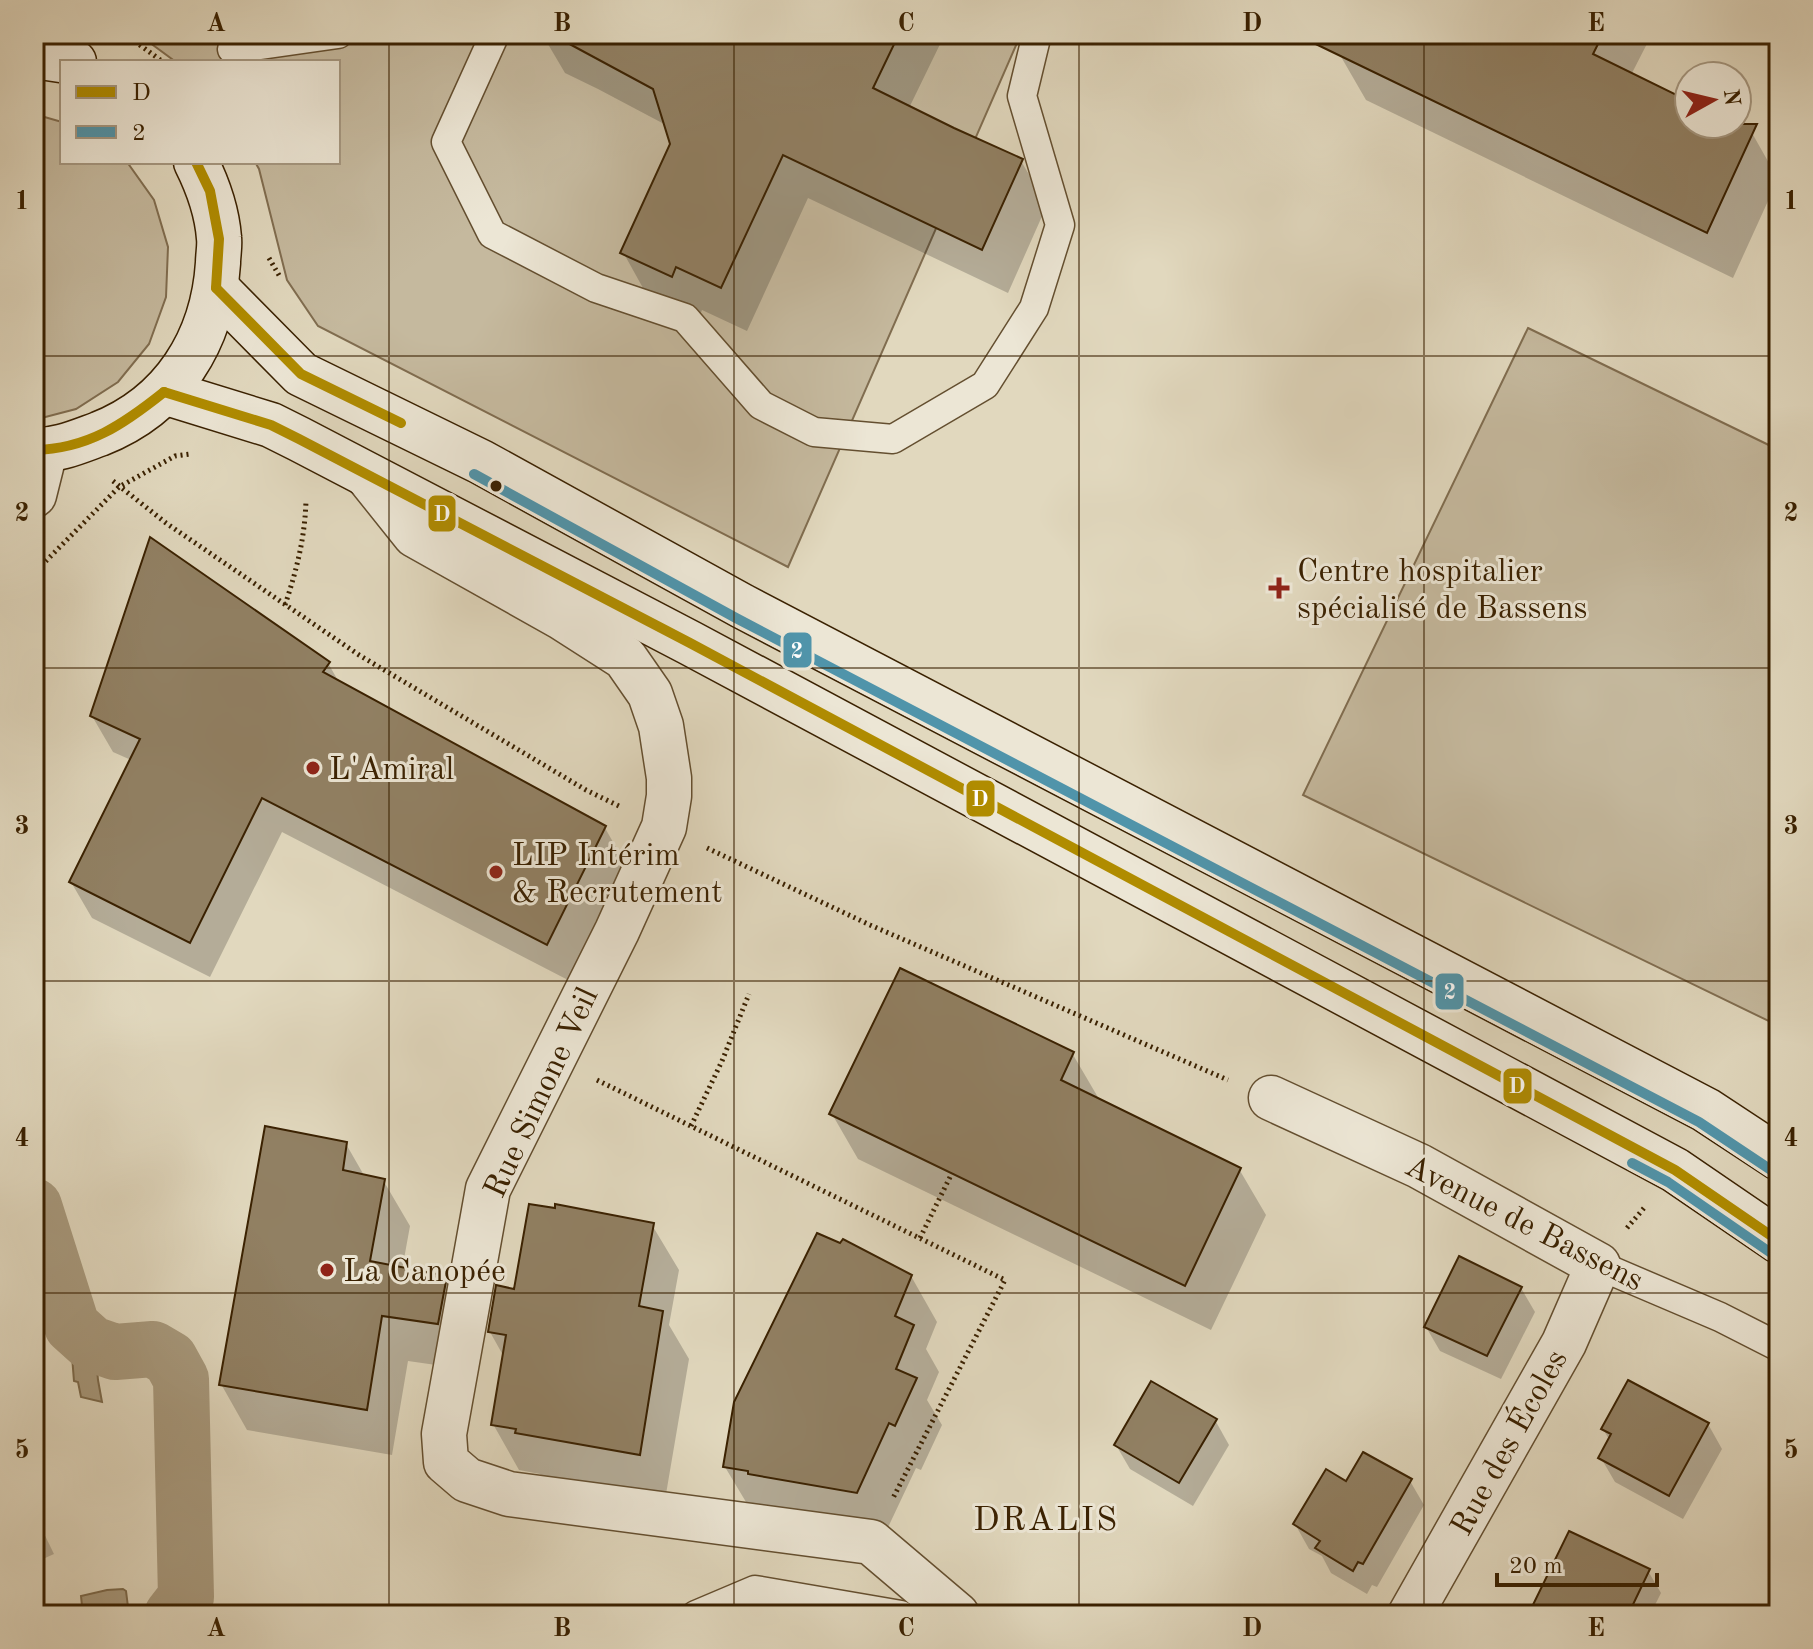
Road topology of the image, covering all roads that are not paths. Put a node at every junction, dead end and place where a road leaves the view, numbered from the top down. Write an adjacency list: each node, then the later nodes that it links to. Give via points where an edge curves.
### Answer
1 (84, 34): 8 (main road)
2 (338, 34): 5 (lane)
3 (495, 34): 4 (lane, via 446,142 492,234 596,288 685,318 761,405 814,432 893,439 985,385 1034,308 1060,225 1022,96)
4 (1037, 34)
5 (231, 48)
6 (34, 56): 7 (main road)
7 (61, 60)
8 (104, 60)
9 (197, 164): 10 (main road, via 210,191 219,239)
10 (216, 288): 11 (main road, via 198,343); 16 (main road, via 301,374 481,462 742,606 1706,1110)
11 (164, 392): 12 (main road, via 120,426 68,446); 13 (main road, via 271,425)
12 (40, 450): 14 (main road)
13 (367, 475): 17 (main road, via 1675,1170); 22 (main road, Rue Simone Veil, via 415,535 625,658 650,694 669,778 664,827 488,1189 444,1434 446,1462 467,1480 509,1494 871,1542)
14 (34, 495)
15 (1271, 1098): 18 (main road, Avenue de Bassens, via 1419,1166)
16 (1779, 1158)
17 (1779, 1241)
18 (1598, 1265): 19 (lane, Avenue de Bassens); 23 (main road, Rue des Écoles, via 1564,1343)
19 (1779, 1347)
20 (696, 1615): 21 (lane, via 755,1590)
21 (901, 1615)
22 (957, 1615)
23 (1410, 1615)

